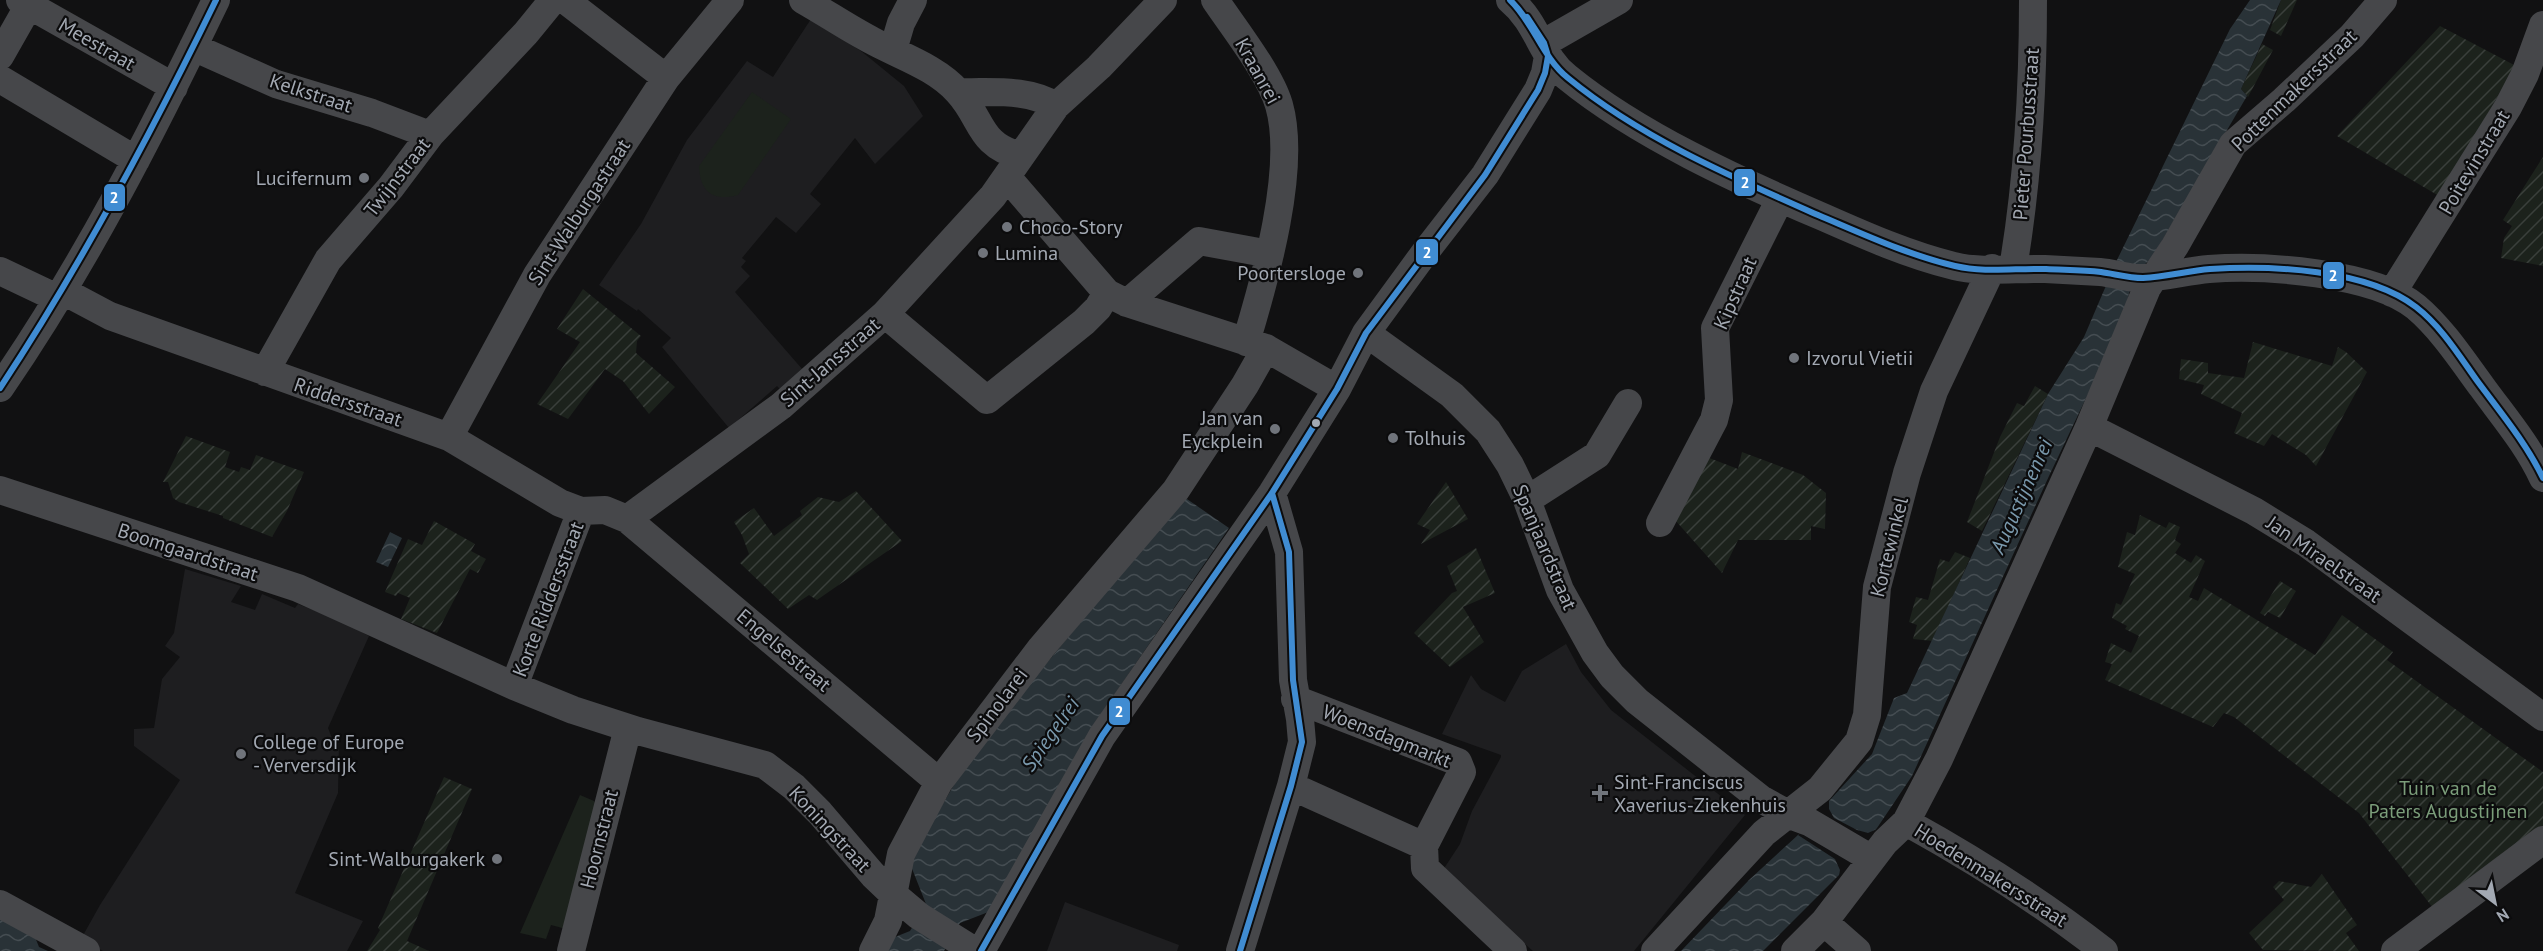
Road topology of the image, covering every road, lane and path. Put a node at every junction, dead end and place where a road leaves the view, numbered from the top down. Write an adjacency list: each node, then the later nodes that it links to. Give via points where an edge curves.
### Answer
1 (216, 0): 15 (street)
2 (553, 0): 24 (street, Twijnstraat)
3 (565, 0): 19 (street)
4 (730, 0): 19 (street, Sint-Walburgastraat)
5 (803, 0): 16 (street)
6 (913, 0): 16 (street)
7 (1163, 0): 23 (street, Sint-Jansstraat)
8 (1215, 0): 28 (street, Kraanrei, via 1258,64 1278,103 1285,138)
9 (1510, 0): 17 (street, via 1528,18)
10 (1619, 0): 17 (street)
11 (2032, 0): 29 (street, Pieter Pourbusstraat, via 2026,178)
12 (2383, 0): 31 (street, Pottenmakersstraat, via 2352,36 2233,144 2175,246)
13 (25, 3): 18 (street); 21 (street, Meestraat)
14 (2543, 25): 32 (street, Poitevinstraat, via 2508,107)
15 (193, 47): 21 (street); 24 (street, Kelkstraat, via 276,84)
16 (893, 50): 22 (street)
17 (1546, 50): 27 (street, via 1557,68 1576,85 1667,143); 36 (street, via 1538,90 1485,175)
18 (0, 56)
19 (666, 78): 43 (street, Sint-Walburgastraat, via 537,275)
20 (0, 79): 25 (street)
21 (174, 87): 25 (street)
22 (959, 92): 23 (street, via 1029,94); 26 (street, via 988,138)
23 (1056, 106): 26 (street, Sint-Jansstraat)
24 (430, 135): 38 (street, Twijnstraat, via 392,187 328,260)
25 (136, 160): 33 (street)
26 (1014, 167): 34 (street); 35 (street, Sint-Jansstraat, via 993,196)
27 (1780, 199): 29 (street, via 1885,244 1955,267); 50 (street, Kipstraat, via 1715,328 1719,400 1714,420)
28 (1270, 254): 34 (street, via 1199,242); 37 (street, Kraanrei)
29 (2002, 268): 31 (street); 57 (street, Kortewinkel, via 1934,391 1907,473 1877,587 1867,715 1859,741)
30 (0, 271): 33 (street, Riddersstraat)
31 (2146, 277): 32 (street, via 2252,269 2356,280); 42 (street, via 2147,288)
32 (2392, 293): 44 (street, via 2414,306 2444,337 2520,439)
33 (61, 295): 38 (street, Riddersstraat); 39 (street)
34 (1117, 298): 35 (street, via 1098,308 987,400); 37 (street)
35 (885, 314): 49 (street, Sint-Jansstraat, via 781,406)
36 (1366, 333): 40 (street); 47 (street, Spanjaardstraat, via 1452,395 1488,431)
37 (1256, 345): 40 (street); 55 (street, Spinolarei, via 1245,386 1176,490 1041,648)
38 (265, 372): 43 (street, Riddersstraat)
39 (0, 388)
40 (1337, 389): 46 (street)
41 (1628, 403): 47 (street, via 1597,455)
42 (2089, 427): 53 (street, Jan Miraelstraat, via 2306,543); 58 (street, via 1940,759)
43 (449, 437): 48 (street, Riddersstraat, via 560,503)
44 (2543, 478)
45 (0, 490): 51 (street, Boomgaardstraat, via 286,584)
46 (1272, 493): 52 (street, via 1289,552); 69 (street, via 1102,736)
47 (1527, 500): 57 (street, Spanjaardstraat, via 1560,590 1612,676 1637,701 1761,799)
48 (581, 511): 49 (street, Riddersstraat, via 605,510); 51 (street, Korte Riddersstraat)
49 (627, 519): 55 (street, Engelsestraat)
50 (1660, 523)
51 (514, 686): 54 (street, Koningstraat)
52 (1295, 699): 56 (street, via 1302,742); 60 (street, Woensdagmarkt, via 1458,762 1462,772)
53 (2543, 717)
54 (628, 728): 62 (street, Koningstraat, via 765,765 820,813); 67 (street, Hoornstraat)
55 (939, 782): 62 (street, Spinolarei, via 902,854)
56 (1291, 786): 60 (street); 70 (street)
57 (1799, 818): 61 (street, Spanjaardstraat); 72 (street, Kortewinkel, via 1764,833)
58 (1905, 822): 61 (street); 75 (street, Hoedenmakersstraat, via 2038,902)
59 (2543, 840): 76 (street)
60 (1424, 846): 71 (street, via 1425,868)
61 (1866, 855): 64 (street)
62 (894, 896): 65 (street, Koningstraat); 68 (street, Spinolarei, via 888,921)
63 (0, 904): 66 (street)
64 (1824, 921): 73 (street); 74 (street)
65 (963, 944)
66 (86, 951)
67 (571, 951)
68 (873, 951)
69 (981, 951)
70 (1240, 951)
71 (1513, 951)
72 (1655, 951)
73 (1795, 951)
74 (1857, 951)
75 (2104, 951)
76 (2395, 951)

